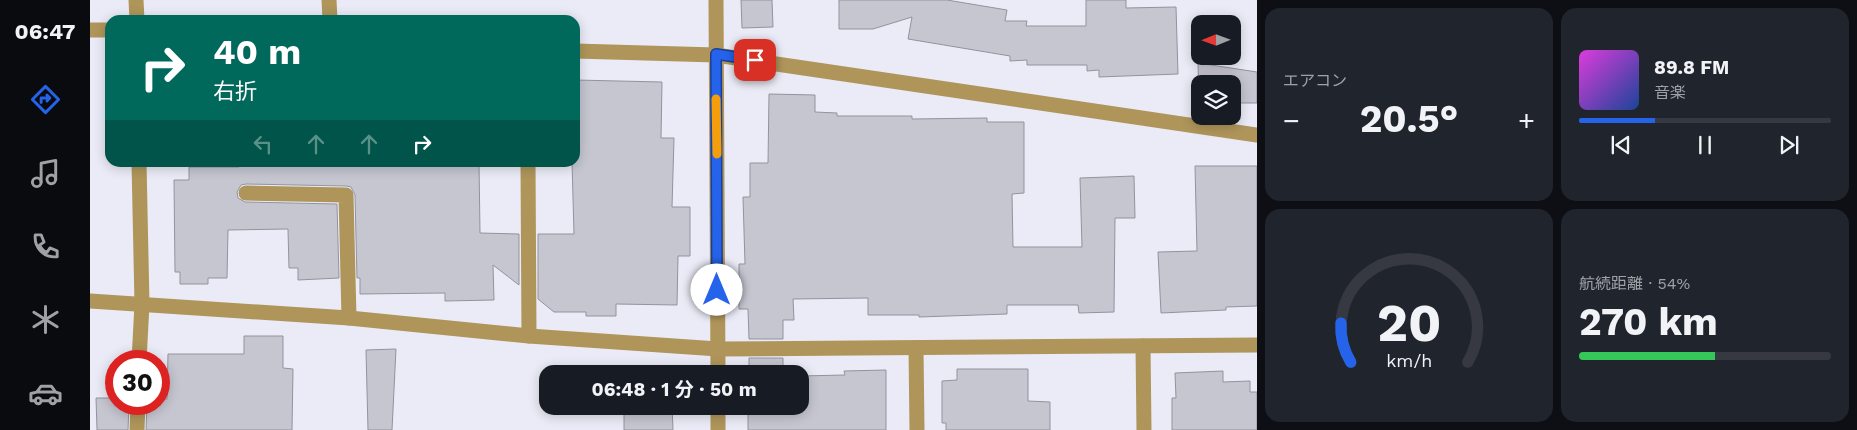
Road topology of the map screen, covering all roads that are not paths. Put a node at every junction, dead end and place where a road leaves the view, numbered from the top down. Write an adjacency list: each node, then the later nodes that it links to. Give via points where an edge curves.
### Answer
1 (136, 0): 4 (street)
2 (329, 0): 5 (street)
3 (716, 0): 9 (street)
4 (137, 15)
5 (330, 15)
6 (90, 30): 7 (street)
7 (105, 30)
8 (580, 51): 9 (street)
9 (716, 54): 10 (street); 21 (street)
10 (1257, 135)
11 (139, 167): 15 (street)
12 (528, 167): 17 (street)
13 (246, 193): 16 (street, via 346,195)
14 (90, 301): 15 (street)
15 (142, 304): 16 (street); 22 (street)
16 (349, 318): 17 (street)
17 (529, 336): 21 (street)
18 (1257, 345): 19 (street)
19 (1143, 346): 20 (street); 29 (street)
20 (916, 348): 21 (street); 28 (street)
21 (718, 349): 23 (street)
22 (140, 350)
23 (718, 365)
24 (138, 415): 26 (street)
25 (718, 415): 27 (street)
26 (137, 430)
27 (718, 430)
28 (917, 430)
29 (1144, 430)

